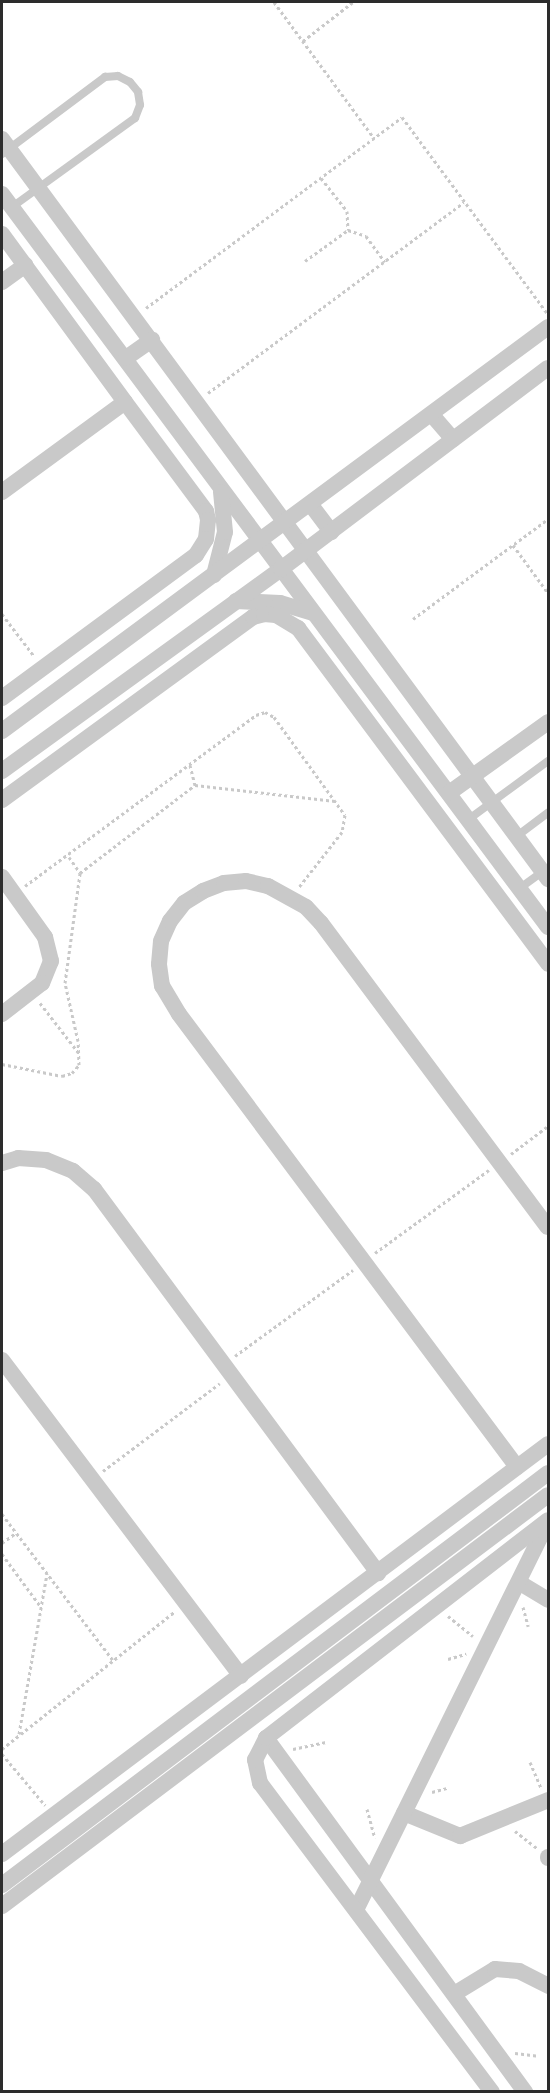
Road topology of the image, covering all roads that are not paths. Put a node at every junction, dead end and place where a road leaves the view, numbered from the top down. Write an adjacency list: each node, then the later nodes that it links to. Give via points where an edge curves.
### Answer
1 (4, 147): 2 (street); 2 (lane, via 105,77 118,76 130,82 138,92 140,105 135,117)
2 (38, 189): 4 (lane); 9 (street)
3 (2, 194): 4 (street)
4 (12, 207): 10 (street)
5 (2, 234): 6 (street)
6 (25, 265): 7 (street); 12 (street)
7 (2, 282)
8 (549, 327): 13 (street)
9 (152, 340): 10 (street); 18 (street)
10 (126, 358): 15 (street)
11 (549, 368): 14 (street)
12 (125, 402): 16 (street); 26 (street, via 206,511 206,539 196,555)
13 (432, 415): 14 (street); 17 (street)
14 (453, 440): 19 (street)
15 (220, 488): 20 (street); 23 (street, via 225,532)
16 (2, 492)
17 (311, 505): 18 (street); 19 (street)
18 (285, 523): 20 (street); 21 (street)
19 (331, 532): 21 (street)
20 (260, 541): 22 (street); 23 (street)
21 (305, 551): 22 (street); 31 (street)
22 (280, 569): 24 (street); 25 (street)
23 (214, 575): 28 (street)
24 (236, 601): 25 (street, via 280,603); 30 (street)
25 (313, 613): 32 (street)
26 (2, 698)
27 (549, 722): 31 (street)
28 (2, 731)
29 (549, 760): 34 (lane)
30 (2, 771)
31 (472, 776): 32 (street); 34 (street)
32 (449, 793): 36 (street)
33 (2, 800): 42 (street, via 253,617 276,615 298,628)
34 (492, 802): 36 (lane); 37 (street)
35 (549, 813): 37 (lane)
36 (469, 819): 40 (street)
37 (517, 836): 38 (street)
38 (547, 872): 40 (lane)
39 (2, 877): 43 (street, via 50,949 48,973 42,983)
40 (520, 888): 41 (street)
41 (549, 927)
42 (549, 964)
43 (2, 1014)
44 (2, 1162): 52 (street, via 18,1158 46,1160 73,1171 94,1189)
45 (549, 1227): 48 (street, via 321,922 292,897 246,881 224,883 184,903 166,931 159,964 162,986)
46 (2, 1360): 57 (street)
47 (549, 1444): 48 (street)
48 (517, 1467): 52 (street)
49 (549, 1473): 53 (street)
50 (549, 1495): 55 (street)
51 (549, 1521): 54 (street); 60 (street)
52 (378, 1573): 57 (street)
53 (404, 1582): 55 (street); 59 (street)
54 (520, 1583): 56 (street); 62 (street)
55 (414, 1596): 66 (street)
56 (549, 1600)
57 (241, 1676): 58 (street)
58 (194, 1711): 59 (street); 63 (street)
59 (207, 1729): 65 (street)
60 (266, 1738): 64 (street); 67 (street, via 255,1760 260,1783)
61 (547, 1801): 62 (street, via 460,1836)
62 (404, 1813): 64 (street)
63 (2, 1854)
64 (370, 1880): 67 (street); 69 (street)
65 (2, 1885)
66 (2, 1906)
67 (356, 1910): 70 (street)
68 (549, 1986): 69 (street, via 519,1971 495,1969)
69 (454, 1994): 71 (street)
70 (492, 2091)
71 (525, 2091)

